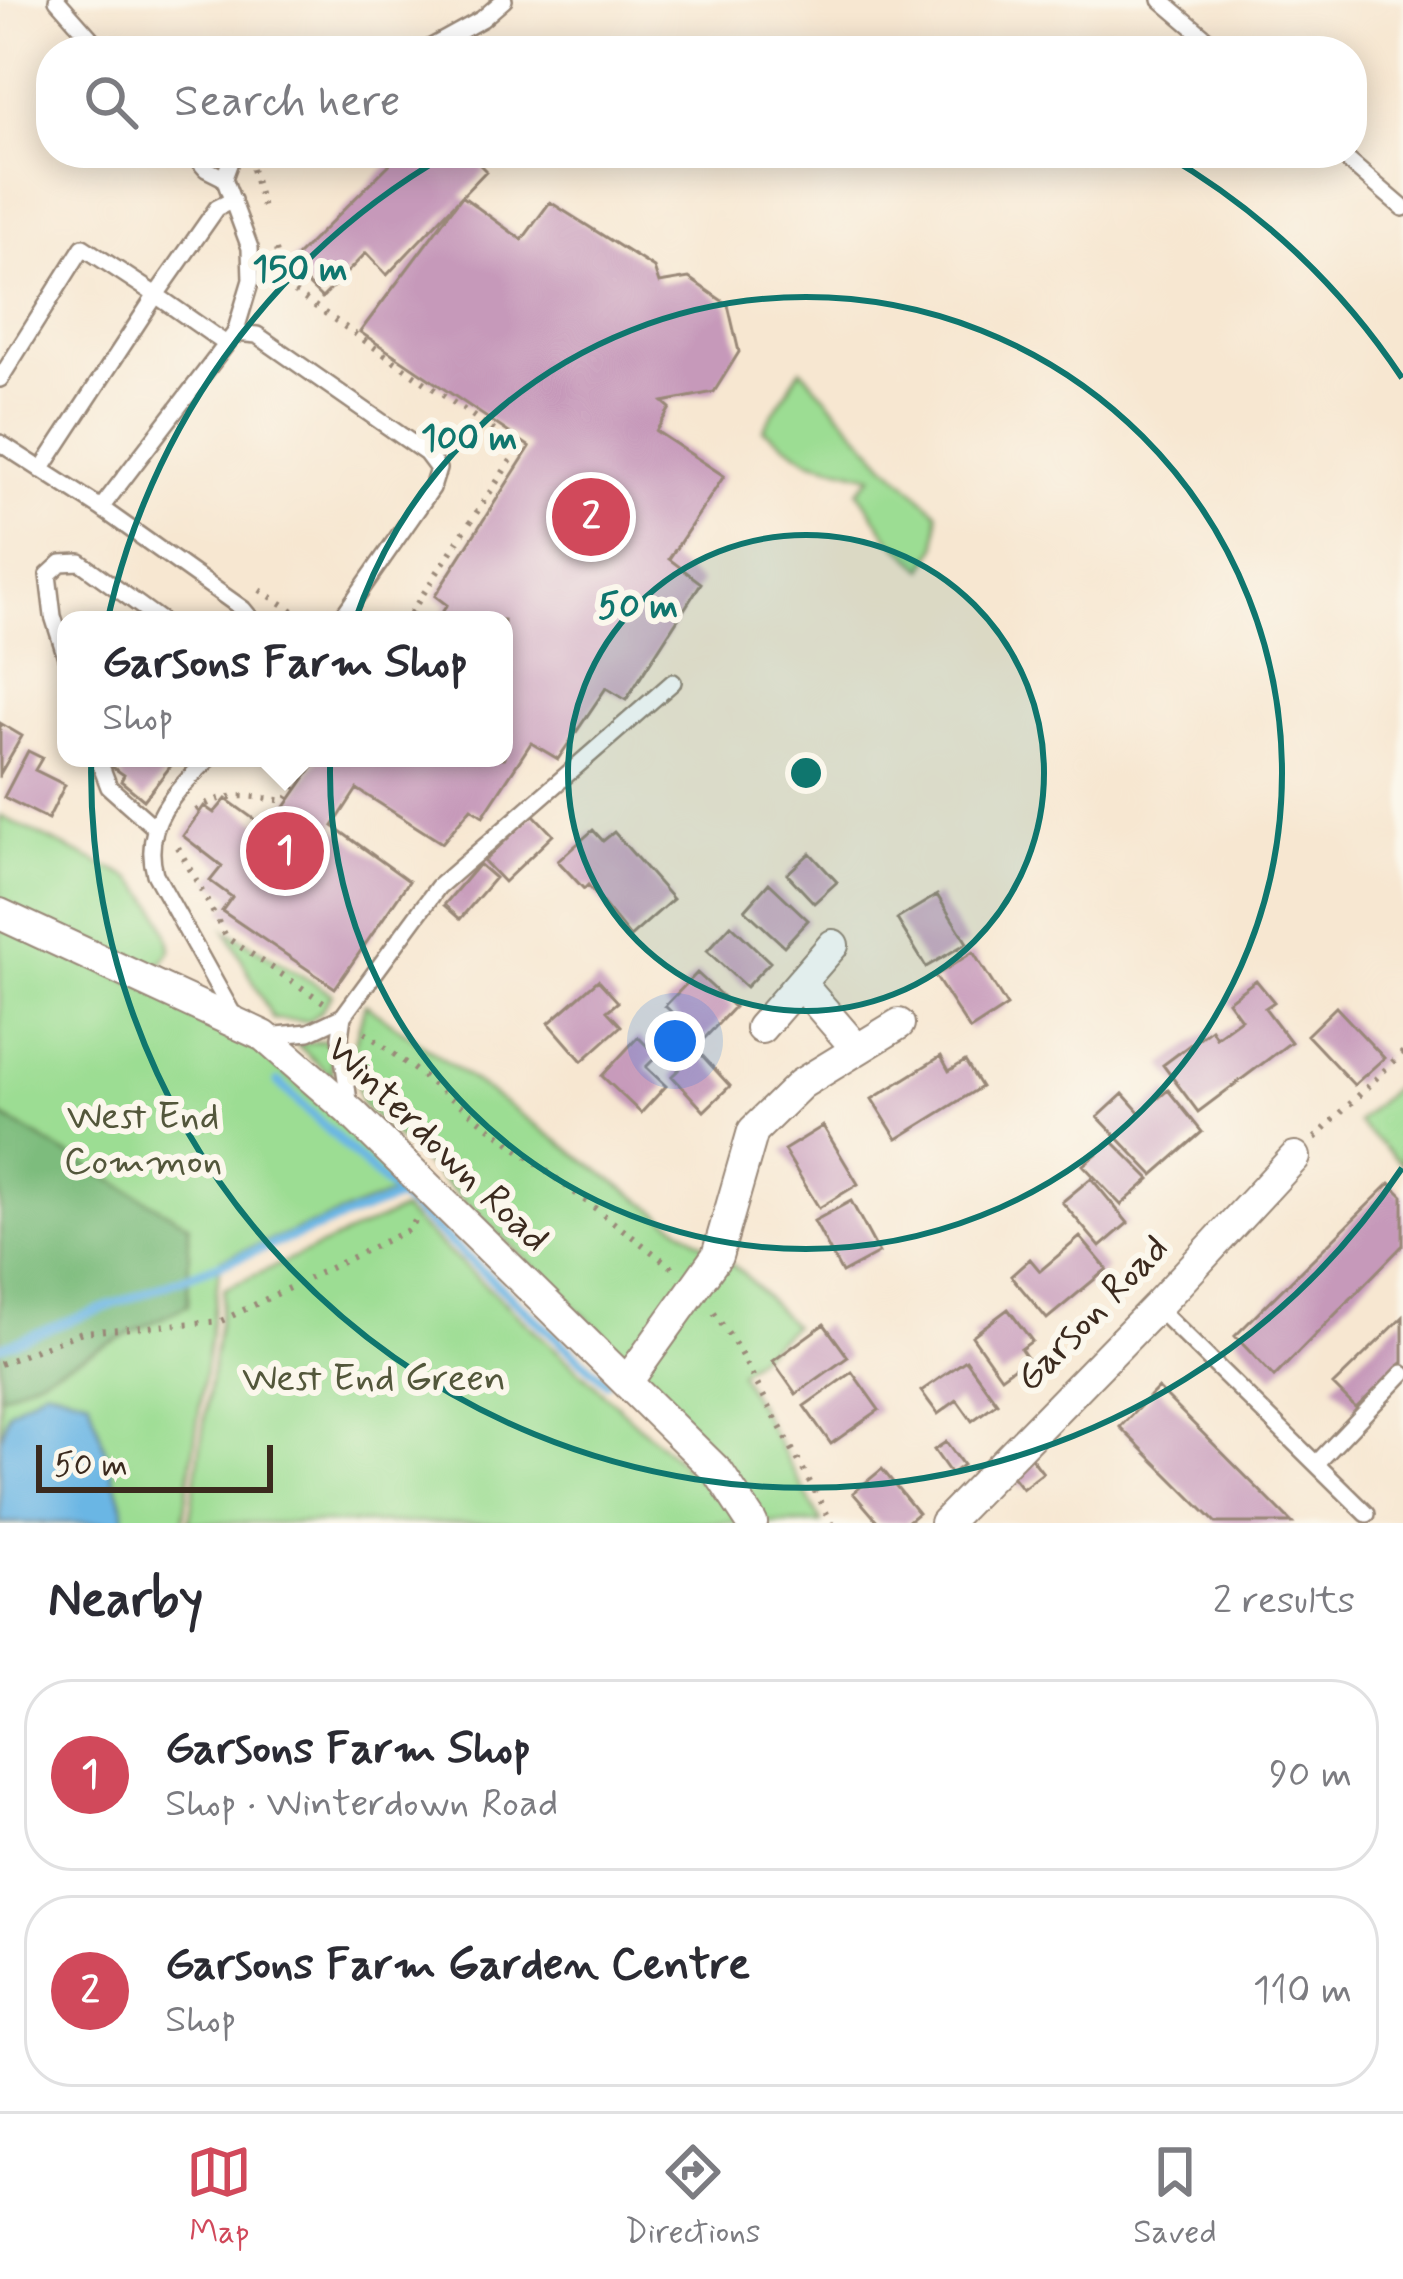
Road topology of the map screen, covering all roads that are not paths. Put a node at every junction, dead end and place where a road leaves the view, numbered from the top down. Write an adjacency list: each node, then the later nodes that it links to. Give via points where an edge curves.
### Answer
1 (57, 0): 4 (lane)
2 (504, 0): 5 (lane)
3 (1161, 0): 6 (lane)
4 (89, 36)
5 (451, 36)
6 (1203, 36)
7 (205, 168): 10 (lane)
8 (228, 168): 10 (lane)
9 (1356, 168): 12 (lane)
10 (224, 178): 11 (lane)
11 (232, 200): 13 (lane, via 217,208); 14 (lane, via 250,248 251,280)
12 (1403, 208)
13 (156, 295): 14 (lane); 15 (lane, via 83,247); 17 (lane)
14 (231, 338): 18 (lane); 21 (lane, via 257,335 427,453 438,469)
15 (0, 379)
16 (0, 443): 17 (lane)
17 (41, 470): 18 (lane)
18 (101, 508): 20 (lane)
19 (148, 611): 22 (lane, via 80,562 61,563 48,574)
20 (245, 611)
21 (346, 611)
22 (57, 628)
23 (673, 682): 30 (lane, via 438,887)
24 (101, 767): 26 (lane, via 109,787)
25 (201, 767): 26 (lane)
26 (153, 826): 31 (lane, via 148,851 155,874)
27 (0, 914): 31 (street, Winterdown Road)
28 (832, 945): 29 (street)
29 (800, 983): 33 (street); 35 (street)
30 (343, 1016): 34 (lane, via 309,1032); 36 (lane)
31 (236, 1021): 34 (street, Winterdown Road)
32 (899, 1024): 35 (street)
33 (760, 1028)
34 (264, 1036): 36 (street, Winterdown Road)
35 (856, 1048): 40 (street, via 801,1084 753,1131 717,1256)
36 (351, 1112): 40 (street, Winterdown Road)
37 (1295, 1157): 38 (street, Garson Road)
38 (1156, 1307): 41 (lane); 44 (street, Garson Road)
39 (1403, 1372): 41 (lane)
40 (626, 1382): 43 (street, Winterdown Road, via 719,1473)
41 (1317, 1463): 42 (lane)
42 (1367, 1514)
43 (752, 1523)
44 (944, 1523)

